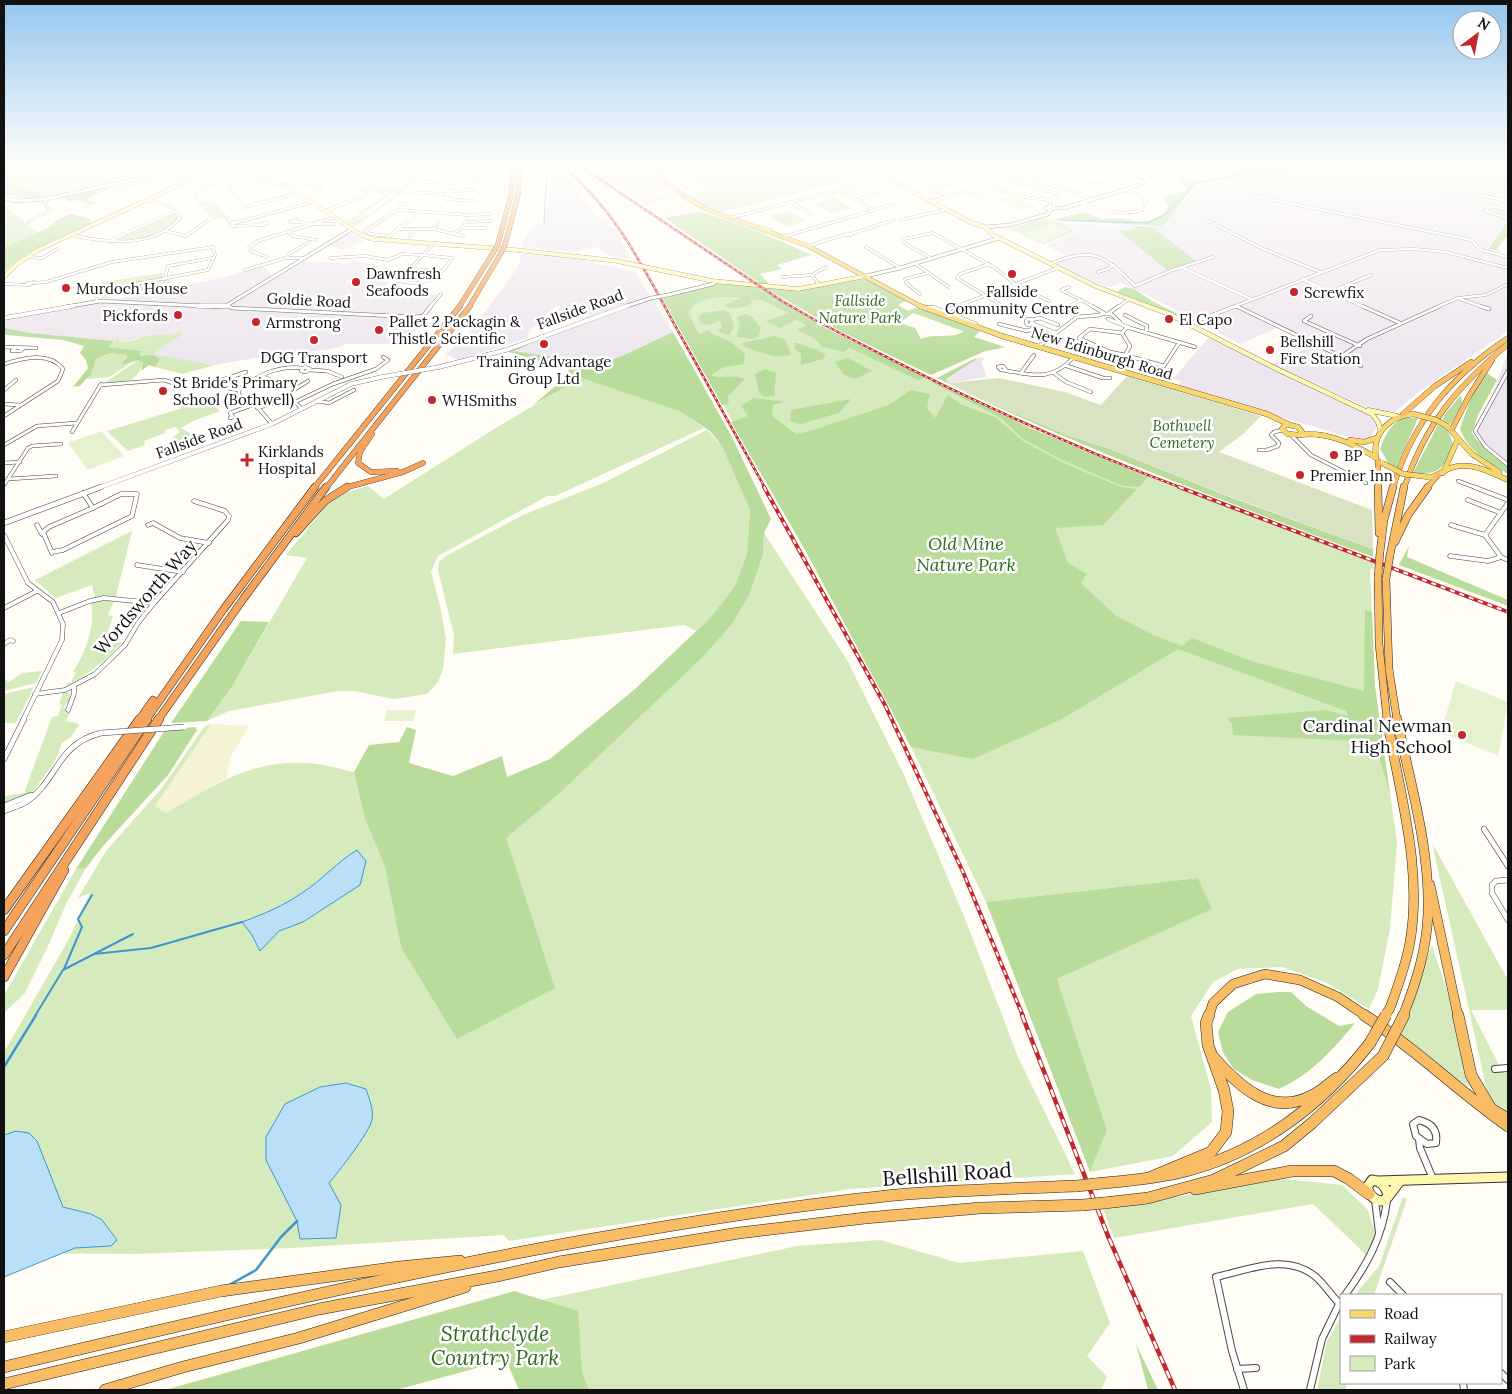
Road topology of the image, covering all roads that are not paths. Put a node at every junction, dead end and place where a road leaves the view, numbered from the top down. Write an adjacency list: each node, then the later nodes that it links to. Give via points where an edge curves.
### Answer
1 (84, 229): 25 (main road)
2 (137, 229): 34 (street)
3 (168, 229): 21 (street)
4 (196, 229): 21 (street, via 186,236)
5 (297, 229): 22 (street)
6 (352, 229): 33 (main road, via 366,238); 49 (street)
7 (368, 229): 28 (street, via 365,231 370,234)
8 (396, 229): 28 (street)
9 (397, 229): 20 (street)
10 (433, 229): 20 (street); 23 (street)
11 (461, 229): 23 (street)
12 (503, 229): 41 (highway, bridge)
13 (510, 229): 41 (highway, bridge, via 505,245)
14 (762, 229): 30 (main road, New Edinburgh Road)
15 (809, 229): 30 (street)
16 (866, 229): 24 (street)
17 (988, 229): 31 (main road)
18 (1226, 229): 65 (street, via 1261,248)
19 (1417, 229): 43 (street, via 1471,240 1481,250)
20 (415, 230): 26 (street)
21 (165, 231): 34 (street, via 140,239)
22 (288, 232): 32 (street); 45 (street, via 258,241 249,248)
23 (453, 233): 29 (street)
24 (851, 234)
25 (71, 235): 34 (street); 44 (main road)
26 (413, 235)
27 (843, 235): 37 (street)
28 (390, 236): 33 (street)
29 (463, 236)
30 (783, 237): 37 (main road, New Edinburgh Road)
31 (999, 238): 40 (street); 54 (main road)
32 (316, 240)
33 (386, 241): 36 (main road)
34 (109, 242)
35 (309, 242): 48 (street)
36 (433, 244): 42 (street); 74 (main road, bridge, via 556,253 617,261)
37 (808, 246): 69 (main road, New Edinburgh Road)
38 (866, 247): 58 (street)
39 (57, 249): 44 (street, via 42,258)
40 (962, 249): 51 (street); 51 (street, via 931,233 903,239 904,243); 53 (street)
41 (497, 253): 154 (highway, via 469,307); 213 (highway, via 442,331 328,470)
42 (422, 256): 50 (street, via 400,254 388,260 366,256); 61 (street); 63 (street, via 452,258)
43 (1508, 256)
44 (27, 257): 70 (main road)
45 (267, 257)
46 (1213, 257): 57 (street)
47 (212, 258): 72 (street, via 208,270); 72 (street, via 168,266); 75 (street, via 215,255 213,247 208,247 112,262 46,282)
48 (286, 258): 49 (street); 62 (street)
49 (302, 258): 85 (street)
50 (330, 258)
51 (931, 258): 52 (street)
52 (914, 264): 58 (street); 66 (street)
53 (989, 264): 76 (street); 86 (street, via 957,278)
54 (1050, 264): 55 (street, via 1087,252); 59 (main road)
55 (1113, 265): 57 (street, via 1135,286); 64 (street)
56 (826, 267): 67 (street)
57 (1181, 267): 89 (street)
58 (900, 268): 69 (street)
59 (1058, 268): 76 (street); 88 (main road)
60 (1508, 268): 65 (street, via 1464,254 1393,248 1369,253)
61 (411, 269): 63 (street); 63 (street, via 399,281 428,284)
62 (245, 270)
63 (442, 271)
64 (1098, 272)
65 (1320, 272): 73 (street)
66 (928, 273): 79 (street); 84 (street, via 905,279)
67 (812, 275): 71 (street); 78 (street)
68 (1370, 275): 81 (street)
69 (866, 276): 78 (main road); 95 (main road, New Edinburgh Road)
70 (4, 277)
71 (782, 277)
72 (165, 279): 92 (street, via 99,290)
73 (1302, 280): 81 (street); 89 (street)
74 (716, 281): 78 (main road, via 798,289); 156 (street, Fallside Road, bridge, via 624,306 526,342 439,367 351,384)
75 (4, 284)
76 (1015, 284): 86 (street); 91 (street)
77 (1508, 284): 87 (street, via 1486,295)
78 (820, 286)
79 (949, 287)
80 (1069, 287): 90 (street, via 1061,290)
81 (1330, 292): 108 (street)
82 (238, 294): 85 (street)
83 (441, 294): 93 (street, Goldie Road, via 422,316 415,318)
84 (920, 294)
85 (244, 295): 93 (street)
86 (983, 295): 97 (street); 98 (street)
87 (1458, 298): 96 (street); 108 (street)
88 (1129, 299): 100 (street); 111 (main road)
89 (1251, 299): 94 (street)
90 (1082, 300): 99 (street); 101 (street)
91 (1049, 301)
92 (97, 302): 93 (street); 106 (street)
93 (226, 306)
94 (1236, 306): 111 (street); 131 (street)
95 (924, 308): 97 (street, New Edinburgh Road); 124 (main road, New Edinburgh Road)
96 (1489, 309)
97 (944, 311): 113 (street, New Edinburgh Road)
98 (1012, 312)
99 (1054, 312)
100 (1109, 313): 101 (street); 104 (street)
101 (1102, 314): 103 (street); 107 (street)
102 (1126, 315): 116 (street, via 1147,326)
103 (1085, 316): 107 (street); 117 (street, via 1077,317)
104 (1114, 316): 107 (street); 110 (street)
105 (1311, 316): 122 (street, via 1304,321)
106 (4, 318)
107 (1106, 318): 110 (street)
108 (1400, 323): 122 (street)
109 (999, 324): 114 (street, via 1027,331)
110 (1122, 324): 115 (street)
111 (1189, 324): 157 (main road)
112 (1058, 325): 114 (street, via 1040,318 1031,322)
113 (984, 327)
114 (1038, 327): 117 (street)
115 (1127, 327): 116 (street); 118 (street)
116 (1146, 332): 120 (street)
117 (1056, 333): 124 (street)
118 (1122, 333): 130 (street, via 1130,346); 130 (street, via 1090,329 1079,338)
119 (1508, 338): 127 (highway)
120 (1179, 343): 125 (street); 130 (street, via 1164,366)
121 (1508, 344): 128 (highway)
122 (1360, 346): 131 (street)
123 (4, 347): 126 (street, via 15,348 12,351)
124 (1038, 347): 133 (main road, New Edinburgh Road)
125 (1195, 347)
126 (36, 348)
127 (1484, 353): 162 (highway, via 1435,386); 205 (highway, via 1437,402 1407,450 1385,520)
128 (1496, 354): 169 (highway); 206 (highway, via 1457,390 1435,419 1415,456 1400,497)
129 (1034, 355): 140 (street)
130 (1125, 355)
131 (1342, 356): 136 (street)
132 (383, 357): 161 (street, via 388,360 382,367 333,384 296,402)
133 (1073, 358): 135 (street); 165 (main road, New Edinburgh Road)
134 (4, 364): 159 (street, via 29,358 50,359 63,369 58,381)
135 (1067, 366): 141 (street); 144 (street)
136 (1361, 366)
137 (1006, 370): 140 (street)
138 (1508, 370): 183 (street, via 1475,431 1480,442)
139 (246, 372): 152 (street, via 219,381 219,385 226,389)
140 (1020, 373): 141 (street, via 1041,376)
141 (1054, 373): 155 (street, via 1062,380)
142 (261, 376): 143 (street, via 285,366 327,371); 148 (street); 152 (street)
143 (342, 377)
144 (1103, 378): 145 (street); 147 (street)
145 (1110, 378)
146 (16, 380): 151 (street)
147 (1104, 382)
148 (276, 383)
149 (306, 383): 160 (street, via 273,402)
150 (185, 387): 166 (street, via 164,380 101,384)
151 (4, 390)
152 (239, 390): 160 (street, via 239,396)
153 (354, 390): 156 (street, via 329,402)
154 (401, 391): 212 (highway, via 305,513); 212 (highway, via 360,452 358,463 362,469 381,473 421,462 404,473 353,485 332,495)
155 (1091, 392)
156 (317, 401): 161 (street, Fallside Road)
157 (1351, 403): 162 (main road, via 1386,415); 173 (main road, via 1374,416)
158 (4, 404): 159 (street)
159 (21, 405): 163 (street)
160 (256, 406): 164 (street, via 229,411 233,417); 167 (street)
161 (302, 409): 167 (street, Fallside Road)
162 (1400, 415): 169 (main road, bridge, via 1414,414 1436,420); 173 (main road, via 1386,424)
163 (4, 416)
164 (230, 418)
165 (1274, 418): 168 (main road, New Edinburgh Road); 170 (main road)
166 (77, 423): 171 (street); 178 (street, via 38,426)
167 (272, 424): 191 (street, Fallside Road)
168 (1288, 424): 170 (main road); 172 (main road, New Edinburgh Road)
169 (1449, 428): 176 (main road)
170 (1282, 429): 174 (main road); 179 (street, via 1271,435 1278,446)
171 (72, 432)
172 (1300, 432): 174 (main road, New Edinburgh Road); 175 (main road, New Edinburgh Road, via 1326,433 1364,442); 180 (main road, New Edinburgh Road, via 1362,448)
173 (1381, 432): 175 (main road)
174 (1291, 435): 189 (street, via 1311,455)
175 (1377, 438): 180 (main road)
176 (1458, 439): 184 (main road); 186 (main road, via 1472,454)
177 (57, 443): 181 (street, via 28,448)
178 (4, 445)
179 (1258, 450)
180 (1379, 460): 184 (main road, bridge, via 1403,474 1429,478); 205 (highway)
181 (20, 462): 182 (street); 187 (street)
182 (4, 463)
183 (1508, 465)
184 (1440, 474): 186 (main road, via 1453,467 1464,466); 206 (highway, via 1419,496 1404,519)
185 (56, 476): 187 (street)
186 (1508, 478)
187 (8, 479): 190 (street)
188 (1458, 481): 194 (street)
189 (1366, 483)
190 (4, 485)
191 (83, 494): 195 (street); 197 (street, Fallside Road)
192 (1468, 500): 196 (street)
193 (194, 501): 204 (street, Wordsworth Way, via 229,516)
194 (1508, 501): 196 (street)
195 (93, 508): 201 (street, via 49,527); 201 (street, via 126,493 137,494 132,516 63,550 50,552)
196 (1501, 513): 203 (street)
197 (4, 523)
198 (151, 524): 204 (street, via 180,538)
199 (37, 525): 201 (street)
200 (1451, 525): 203 (street)
201 (42, 534)
202 (4, 535): 214 (street, via 28,583)
203 (1485, 535): 208 (street)
204 (210, 543): 211 (street, Wordsworth Way)
205 (1380, 551): 241 (highway, Bellshill Road, bridge, via 1376,616 1380,678 1412,854 1415,894 1413,931 1400,983 1390,1008)
206 (1390, 555): 231 (highway, bridge, via 1386,579 1390,680)
207 (1450, 556): 208 (street, via 1488,561)
208 (1501, 557): 209 (street)
209 (1508, 560)
210 (136, 565): 211 (street)
211 (183, 572): 215 (street, Wordsworth Way)
212 (256, 582): 230 (highway)
213 (237, 590): 228 (highway); 234 (highway, via 172,672)
214 (37, 591): 216 (street); 217 (street, via 53,602)
215 (154, 603): 217 (street, via 104,598); 220 (street, Wordsworth Way, via 125,645 95,674)
216 (4, 608)
217 (59, 613): 221 (street, via 63,624 62,640)
218 (13, 641): 219 (street)
219 (4, 644)
220 (74, 686): 221 (street, Wordsworth Way); 222 (street)
221 (35, 694): 224 (street)
222 (68, 710)
223 (184, 727): 225 (street, bridge, via 86,737 69,748)
224 (4, 759)
225 (35, 793): 226 (street); 227 (street, via 20,805)
226 (4, 806)
227 (4, 811)
228 (78, 820): 235 (highway); 237 (highway)
229 (1484, 829): 232 (street)
230 (74, 845): 238 (highway); 239 (highway, via 55,889)
231 (1424, 859): 245 (highway, via 1471,1075); 255 (highway, Bellshill Road, bridge, via 1428,912 1421,965 1403,1017 1383,1056 1312,1124 1284,1146 1214,1180)
232 (1508, 866)
233 (1508, 880): 236 (street, via 1496,881 1492,885 1492,893)
234 (4, 910)
235 (4, 917)
236 (1508, 920)
237 (4, 931)
238 (4, 955)
239 (4, 977)
240 (1209, 1053): 241 (highway, via 1246,1091 1275,1103 1308,1098); 244 (highway, via 1205,1029 1214,999 1237,981 1278,975 1313,984 1345,1000); 249 (highway, via 1228,1107 1227,1128 1221,1141 1212,1151)
241 (1354, 1065): 249 (highway, Bellshill Road, via 1313,1106 1273,1134 1233,1155 1192,1169)
242 (1508, 1068): 243 (street)
243 (1495, 1069)
244 (1472, 1098): 245 (highway); 247 (highway)
245 (1491, 1109): 246 (highway)
246 (1508, 1119)
247 (1508, 1126)
248 (1419, 1139): 251 (street)
249 (1151, 1177): 258 (highway, Bellshill Road, bridge, via 1077,1186 853,1200 718,1219)
250 (1508, 1177): 251 (main road)
251 (1433, 1179): 253 (main road)
252 (1378, 1181): 253 (main road); 254 (main road, via 1372,1180 1368,1184); 256 (main road, via 1387,1190)
253 (1400, 1181): 256 (main road)
254 (1372, 1197): 255 (highway, via 1334,1172 1292,1171); 256 (main road, via 1383,1202); 257 (street)
255 (1148, 1198): 259 (highway, Bellshill Road, bridge, via 1083,1205 980,1208 738,1233 559,1262)
256 (1388, 1198): 257 (street, via 1386,1221)
257 (1379, 1234): 261 (street, via 1377,1247)
258 (486, 1259): 264 (highway, via 221,1291); 265 (highway)
259 (502, 1275): 268 (highway, via 319,1309); 269 (highway, via 299,1338)
260 (1390, 1282): 262 (street)
261 (1346, 1294)
262 (1402, 1294)
263 (1340, 1302): 267 (street, via 1316,1276 1290,1264 1269,1265 1216,1277); 271 (street, via 1322,1339)
264 (4, 1337)
265 (4, 1367)
266 (1256, 1368): 267 (street)
267 (1238, 1369): 270 (street)
268 (4, 1384)
269 (105, 1390)
270 (1244, 1390)
271 (1310, 1390)

